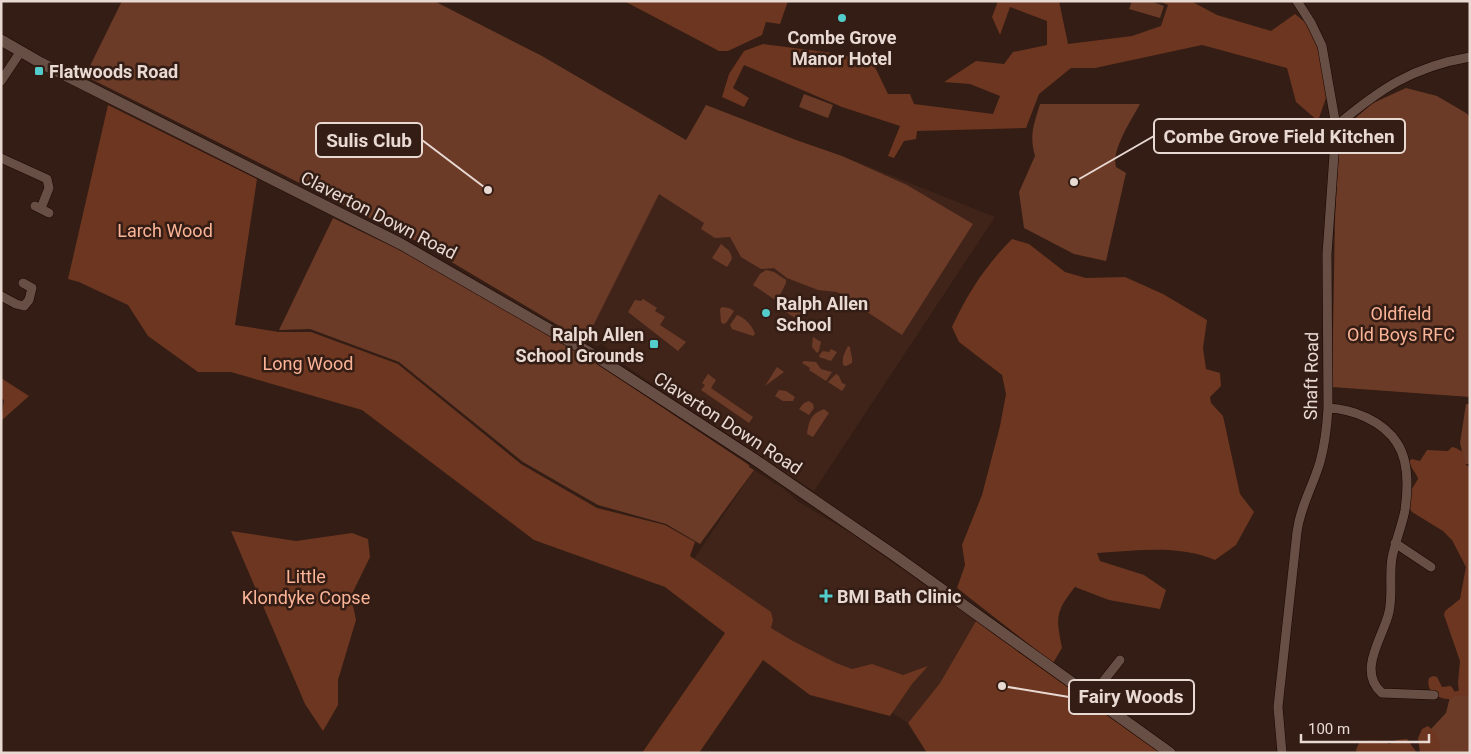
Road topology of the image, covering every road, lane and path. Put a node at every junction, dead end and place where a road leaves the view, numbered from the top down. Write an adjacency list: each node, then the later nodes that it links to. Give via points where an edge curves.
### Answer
1 (1298, 1): 6 (street, Shaft Road, via 1322,46)
2 (1, 40): 3 (street, Claverton Down Road)
3 (21, 52): 5 (street); 16 (street, Claverton Down Road, via 401,244 597,357 894,555)
4 (1470, 57): 6 (street, via 1446,61 1409,74 1367,99)
5 (1, 81)
6 (1336, 126): 11 (street, Shaft Road, via 1328,254)
7 (1, 158): 8 (street, via 46,179 48,188)
8 (42, 209)
9 (23, 283): 10 (street, via 32,288 24,306)
10 (1, 296)
11 (1328, 408): 12 (street, via 1347,410 1378,424 1397,443 1404,457 1407,485 1404,512); 18 (street, Shaft Road, via 1320,463 1296,532 1278,707)
12 (1395, 543): 13 (street); 15 (street, via 1389,611 1372,662 1374,684 1387,695)
13 (1431, 567)
14 (1120, 660): 16 (street)
15 (1434, 695)
16 (1091, 697): 17 (street, Claverton Down Road)
17 (1170, 753)
18 (1282, 753)

